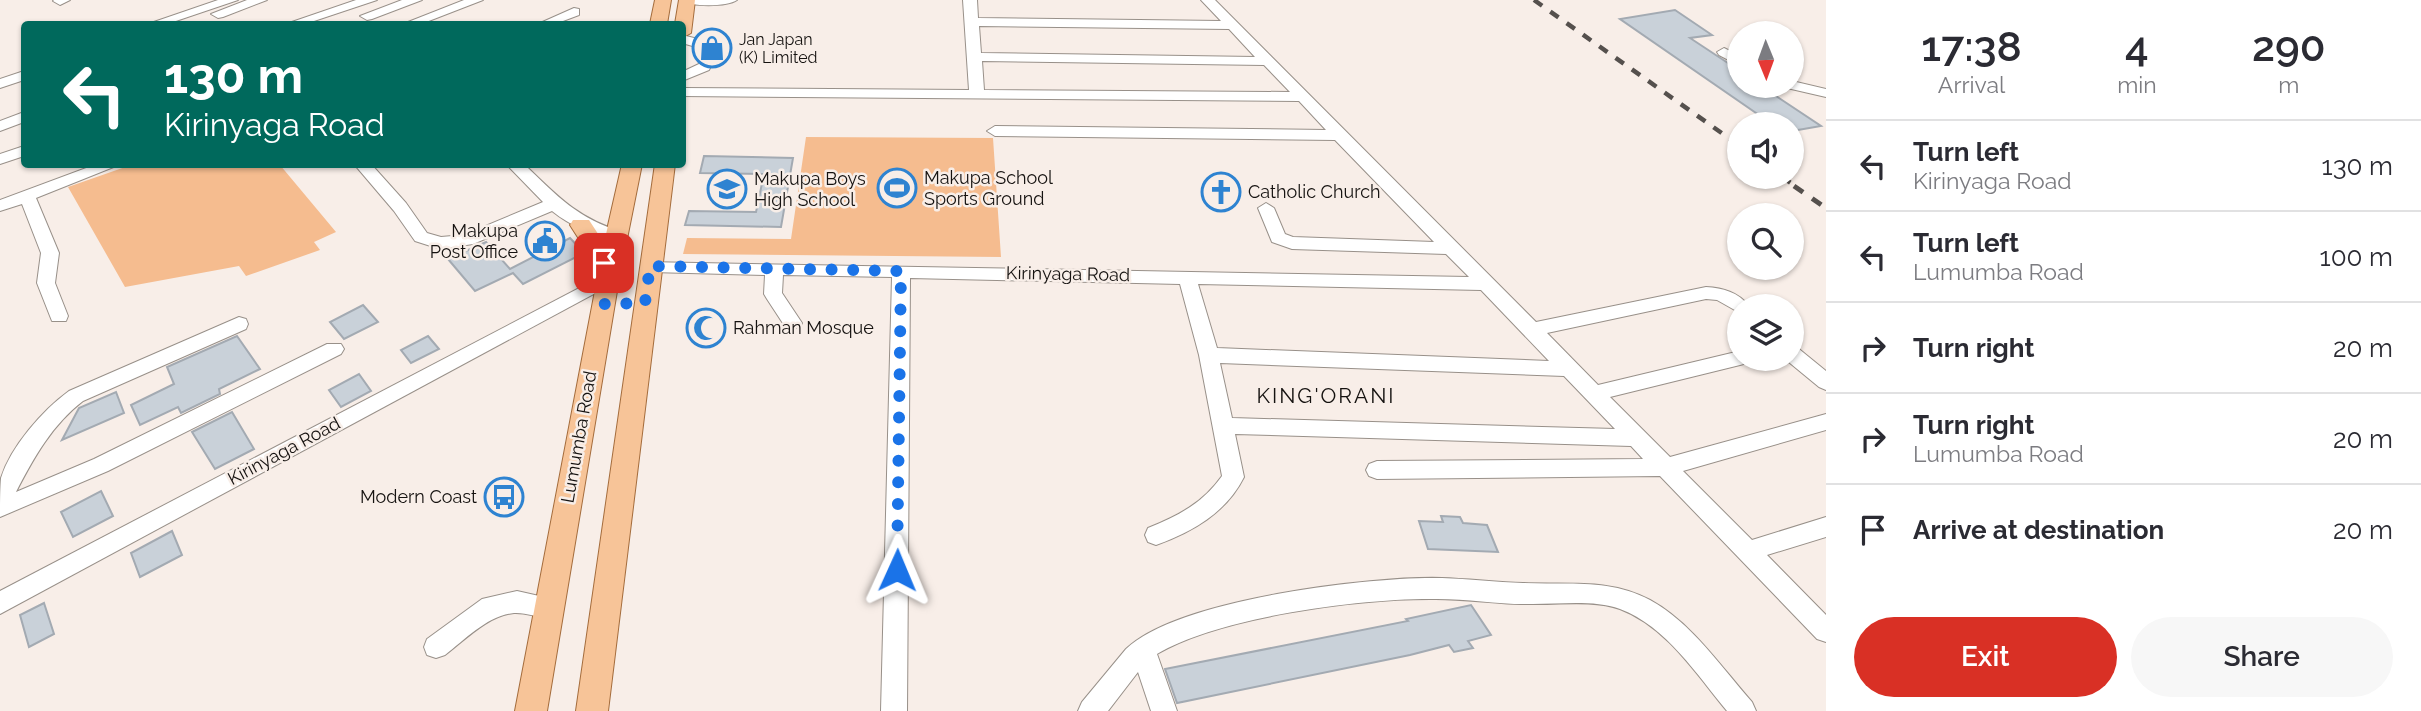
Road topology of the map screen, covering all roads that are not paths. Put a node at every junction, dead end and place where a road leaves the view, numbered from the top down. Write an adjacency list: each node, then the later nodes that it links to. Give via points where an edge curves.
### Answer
1 (231, 0): 14 (street)
2 (260, 0): 15 (street)
3 (370, 0): 11 (street)
4 (415, 0): 13 (street)
5 (476, 0): 17 (street)
6 (663, 0): 19 (main road)
7 (687, 0): 8 (street); 20 (main road)
8 (730, 0)
9 (970, 0): 21 (street)
10 (1208, 0): 22 (street)
11 (352, 3): 13 (street); 16 (street)
12 (573, 12): 18 (street)
13 (372, 20)
14 (164, 21)
15 (194, 21)
16 (301, 21)
17 (418, 21)
18 (552, 21)
19 (660, 21)
20 (684, 21)
21 (972, 22): 22 (street); 26 (street)
22 (1232, 24): 27 (street)
23 (686, 40): 30 (street, via 709,46 711,51 704,68)
24 (1724, 51): 25 (street)
25 (1727, 53)
26 (974, 57): 27 (street); 36 (street)
27 (1268, 61): 37 (street)
28 (21, 67): 29 (street)
29 (0, 73)
30 (686, 75)
31 (21, 76): 32 (street)
32 (0, 84)
33 (1804, 88): 35 (street)
34 (686, 93): 36 (street)
35 (1826, 93)
36 (977, 95): 37 (street)
37 (1303, 97): 41 (street)
38 (21, 118): 39 (street)
39 (0, 126)
40 (995, 131): 41 (street)
41 (1340, 135): 56 (street)
42 (21, 152): 43 (street)
43 (0, 159)
44 (102, 168): 49 (street)
45 (366, 168): 50 (street, via 421,237 440,243 467,240)
46 (521, 168): 50 (street)
47 (631, 168): 53 (main road, Lumumba Road)
48 (664, 168): 55 (main road)
49 (27, 196): 51 (street); 66 (street, via 50,253 46,283)
50 (553, 204): 54 (street)
51 (0, 206)
52 (1266, 208): 56 (street, via 1278,237 1292,243)
53 (620, 224): 54 (street); 54 (street); 55 (main road); 62 (main road, Lumumba Road)
54 (581, 225): 62 (main road, via 599,252)
55 (656, 236): 57 (main road)
56 (1451, 248): 61 (street)
57 (650, 266): 58 (street, Kirinyaga Road); 65 (main road)
58 (774, 269): 59 (street, Kirinyaga Road); 67 (street, via 773,294)
59 (901, 271): 60 (street, Kirinyaga Road); 94 (street)
60 (1186, 277): 61 (street, Kirinyaga Road); 71 (street)
61 (1485, 284): 69 (street)
62 (605, 293): 64 (street, Kirinyaga Road); 64 (street, via 589,305); 65 (main road); 88 (main road, Lumumba Road)
63 (1727, 298): 69 (street, via 1706,293)
64 (568, 300): 87 (street, Kirinyaga Road)
65 (645, 303): 93 (main road)
66 (59, 316)
67 (793, 323)
68 (239, 324): 82 (street, via 62,405 30,445)
69 (1531, 330): 74 (street)
70 (334, 349): 83 (street, via 113,460)
71 (1209, 355): 74 (street); 78 (street)
72 (1727, 361): 76 (street)
73 (1804, 364): 75 (street)
74 (1569, 369): 76 (street)
75 (1826, 382)
76 (1593, 394): 79 (street)
77 (1826, 422): 80 (street)
78 (1225, 426): 79 (street); 85 (street, via 1233,477 1220,497 1197,517)
79 (1637, 438): 80 (street)
80 (1665, 467): 81 (street); 86 (street)
81 (1377, 470)
82 (0, 499)
83 (0, 508)
84 (1826, 527): 86 (street)
85 (1156, 535)
86 (1747, 551): 89 (street)
87 (0, 603)
88 (549, 608): 90 (street, via 517,602 489,607); 92 (main road, Lumumba Road)
89 (1826, 631)
90 (436, 646)
91 (1143, 650): 95 (street); 96 (street); 97 (street, via 1197,623 1375,591 1430,588 1595,595 1624,599 1649,611)
92 (531, 711)
93 (592, 711)
94 (894, 711)
95 (1091, 711)
96 (1164, 711)
97 (1743, 711)

